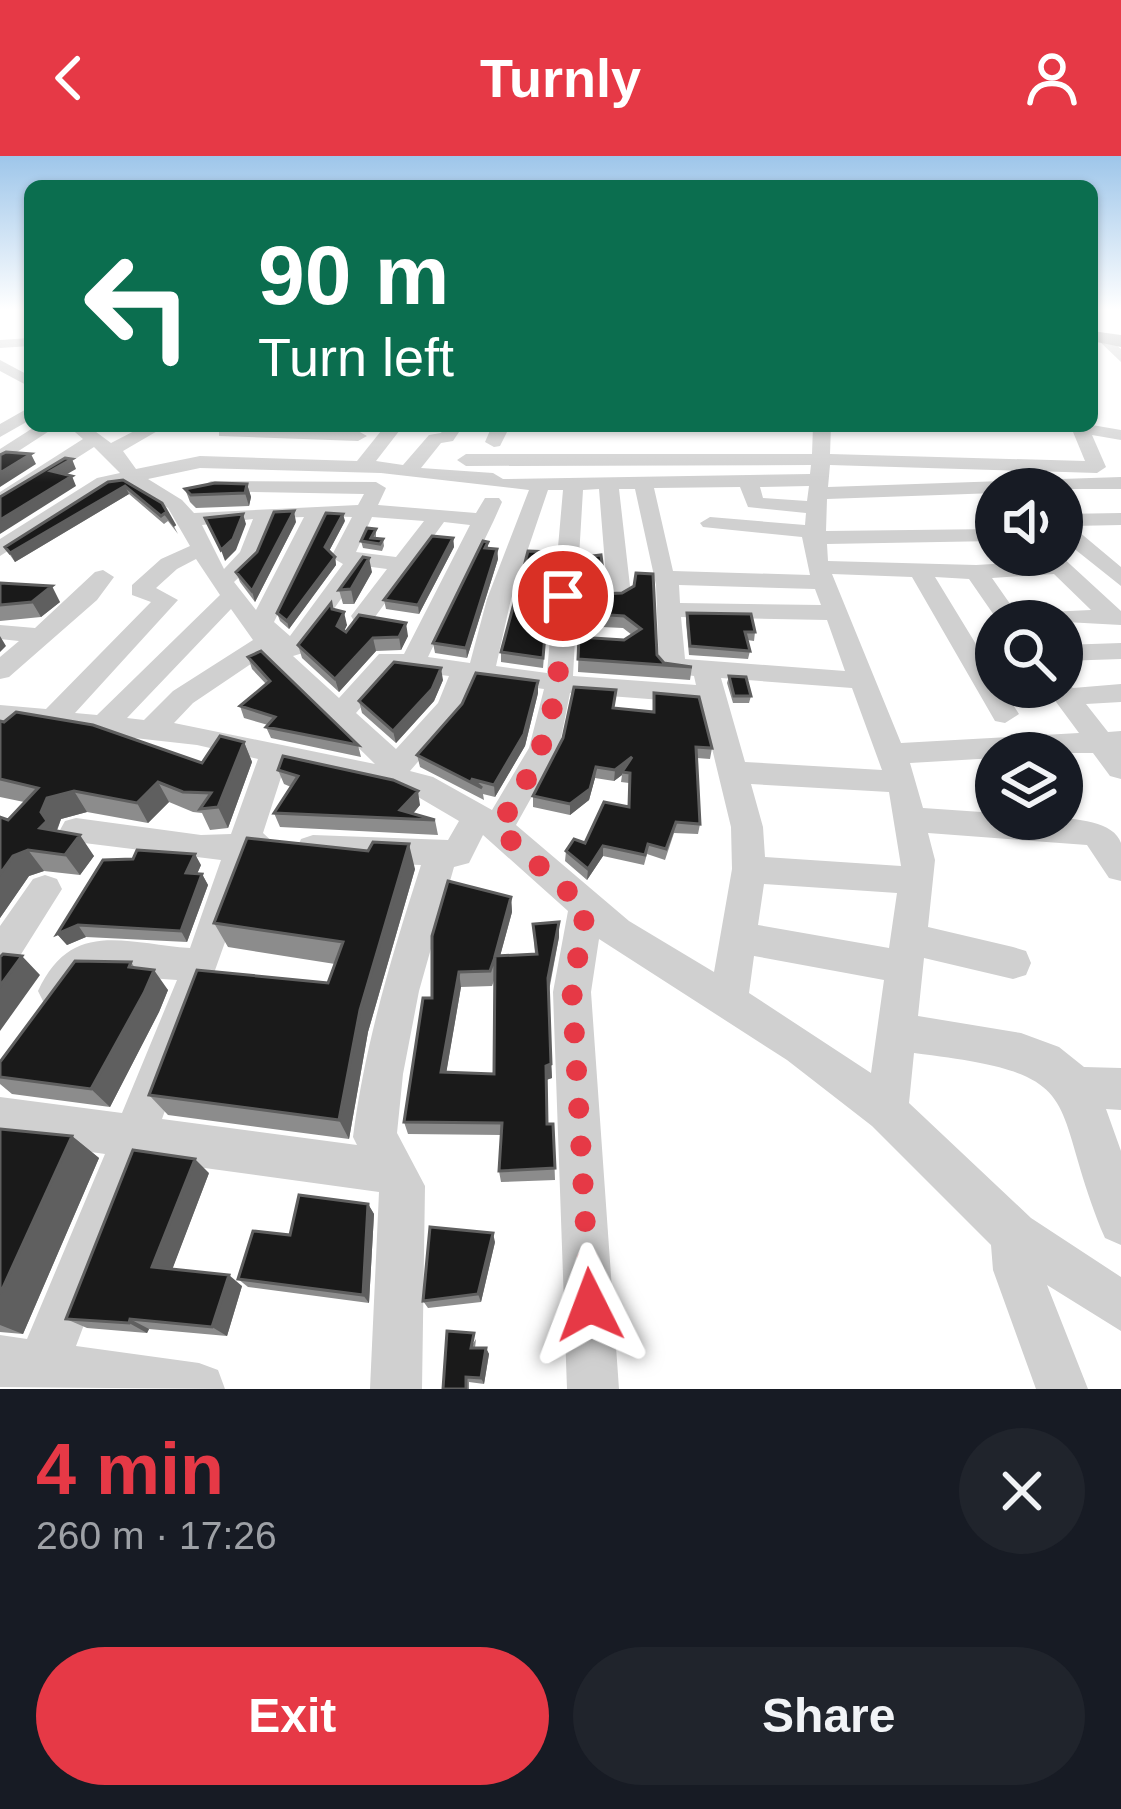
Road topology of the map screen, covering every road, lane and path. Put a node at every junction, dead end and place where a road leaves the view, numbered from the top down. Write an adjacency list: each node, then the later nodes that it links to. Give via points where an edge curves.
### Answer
1 (39, 432): 11 (street)
2 (128, 432): 10 (street)
3 (222, 432): 13 (street)
4 (291, 432): 9 (street)
5 (389, 432): 14 (street)
6 (450, 432): 16 (street)
7 (1077, 432): 12 (street, via 1097,467)
8 (497, 434): 17 (street); 31 (street)
9 (358, 436)
10 (94, 439): 18 (street); 30 (street)
11 (0, 458)
12 (1028, 459): 15 (street); 31 (street)
13 (208, 462): 14 (street); 18 (street)
14 (363, 466): 16 (street)
15 (1032, 468)
16 (396, 471): 17 (street); 26 (street)
17 (451, 471): 28 (street); 41 (street)
18 (133, 478): 29 (street); 43 (street, via 104,482)
19 (1083, 484): 20 (street)
20 (1121, 484)
21 (702, 485): 23 (street); 31 (street, via 749,483 755,503); 39 (street)
22 (540, 486): 24 (street); 28 (street); 56 (street)
23 (644, 486): 25 (street); 51 (street)
24 (573, 487): 25 (street); 55 (street)
25 (609, 487): 55 (street, via 619,595)
26 (376, 488): 29 (street, via 219,486); 33 (street)
27 (975, 488): 31 (street)
28 (500, 489): 31 (street); 35 (street); 41 (street); 54 (street)
29 (164, 496): 37 (street)
30 (0, 501)
31 (819, 502): 39 (street); 40 (street); 46 (street); 49 (street); 60 (street)
32 (318, 510): 33 (street); 34 (street); 58 (street, via 261,623 289,649)
33 (365, 510): 41 (street); 41 (street, via 342,557)
34 (266, 512): 37 (street); 53 (street)
35 (439, 515): 41 (street); 41 (street)
36 (1121, 519): 38 (street)
37 (189, 520): 44 (street)
38 (1083, 522)
39 (710, 524): 45 (street)
40 (975, 531)
41 (393, 538): 58 (street); 63 (street)
42 (1083, 544): 50 (street)
43 (0, 549)
44 (201, 549): 53 (street); 81 (street, via 140,590 166,600)
45 (716, 554)
46 (919, 570): 47 (street); 79 (street)
47 (975, 572)
48 (1070, 576): 62 (street)
49 (711, 579): 51 (street); 59 (street)
50 (1121, 579)
51 (664, 580): 57 (street)
52 (86, 586): 65 (street)
53 (226, 589): 66 (street); 82 (street)
54 (449, 594): 56 (street); 63 (street)
55 (563, 596): 74 (street, via 572,637)
56 (499, 598): 71 (street)
57 (667, 610): 59 (street); 73 (street, via 672,666)
58 (323, 611): 63 (street)
59 (717, 611): 60 (street)
60 (836, 613): 72 (street)
61 (1083, 617): 62 (street)
62 (1117, 618)
63 (397, 622): 69 (street)
64 (0, 632): 65 (street)
65 (42, 636): 70 (street)
66 (267, 642): 80 (street); 83 (street, via 182,697)
67 (1121, 652): 68 (street)
68 (1083, 653)
69 (412, 664): 71 (street); 80 (street, via 385,661)
70 (0, 670)
71 (473, 672): 74 (street); 88 (street)
72 (866, 681): 73 (street); 86 (street)
73 (709, 682): 74 (street); 89 (street)
74 (559, 683): 91 (street, via 528,783)
75 (1083, 692): 76 (street)
76 (1121, 693)
77 (1078, 708): 84 (street)
78 (0, 714): 81 (street)
79 (1005, 714)
80 (338, 716): 88 (street)
81 (52, 719): 82 (street)
82 (104, 724): 83 (street)
83 (152, 729): 85 (street)
84 (1110, 741): 86 (street); 87 (street)
85 (275, 751): 88 (street); 93 (street)
86 (897, 768): 89 (street); 90 (street)
87 (1121, 768)
88 (393, 772): 91 (street)
89 (733, 772): 96 (street)
90 (910, 819): 95 (street, via 1090,833); 97 (street)
91 (487, 822): 94 (street, via 457,854); 99 (street)
92 (76, 830): 93 (street, via 201,848)
93 (243, 843): 94 (street); 104 (street)
94 (441, 853): 113 (street, via 382,1074 375,1137)
95 (1116, 856)
96 (749, 869): 97 (street); 100 (street)
97 (916, 881): 101 (street)
98 (45, 890): 102 (street)
99 (586, 908): 105 (street); 120 (street, via 572,992)
100 (740, 938): 101 (street); 105 (street)
101 (906, 952): 103 (street); 107 (street)
102 (0, 956)
103 (1013, 963)
104 (202, 964): 106 (street, via 86,957); 112 (street)
105 (728, 1002): 110 (street)
106 (36, 1022)
107 (896, 1032): 108 (street, via 1042,1058); 110 (street)
108 (1075, 1088): 109 (street); 114 (street)
109 (1121, 1089)
110 (887, 1111): 115 (street)
111 (0, 1118): 112 (street)
112 (133, 1133): 113 (street); 117 (street)
113 (393, 1172): 119 (street, via 403,1186)
114 (1118, 1209)
115 (1014, 1235): 116 (street); 121 (street, via 1017,1270)
116 (1121, 1306)
117 (25, 1372): 118 (street)
118 (199, 1389)
119 (396, 1389)
120 (593, 1389)
121 (1062, 1389)

